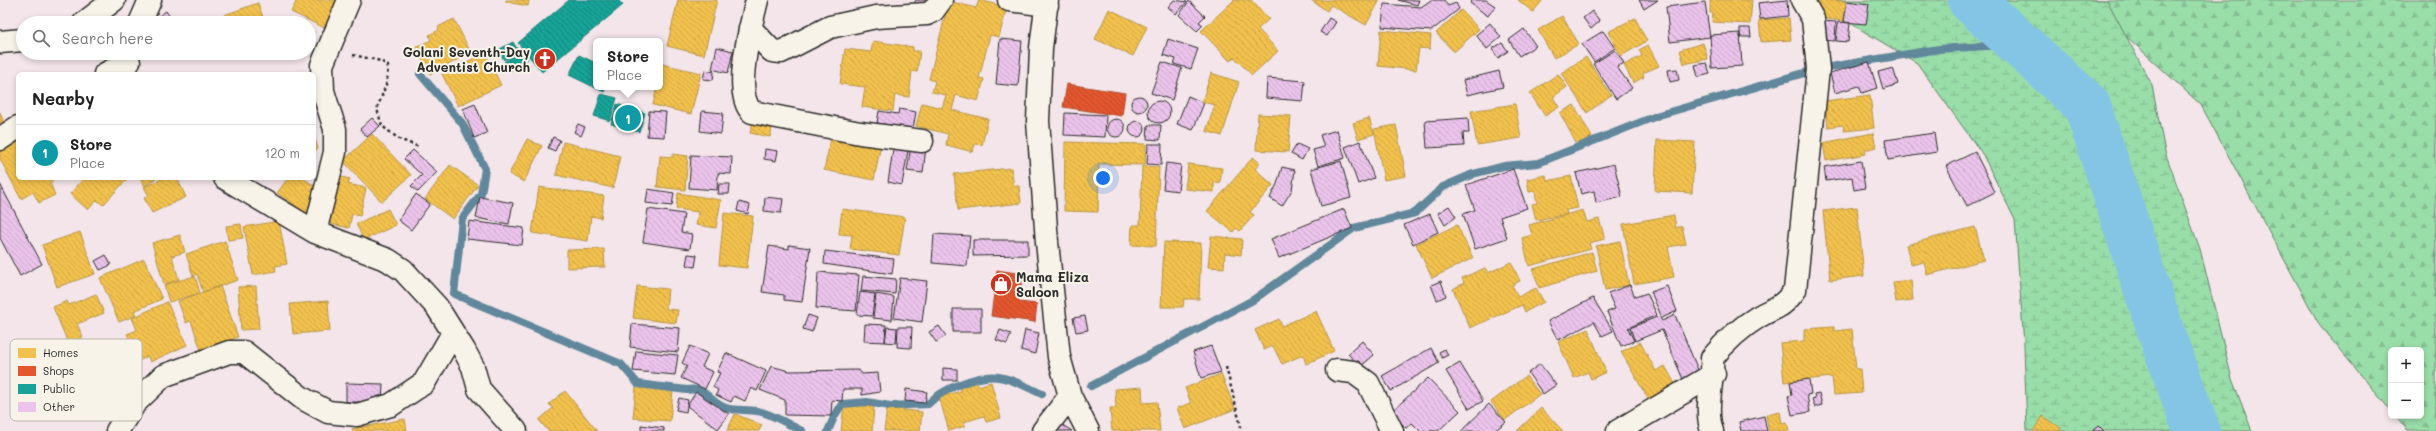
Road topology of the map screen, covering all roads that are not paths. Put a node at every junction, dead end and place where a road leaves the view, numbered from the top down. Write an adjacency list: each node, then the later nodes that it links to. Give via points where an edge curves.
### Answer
1 (114, 0): 9 (street)
2 (150, 0): 10 (street)
3 (349, 0): 20 (street, via 322,65 323,91 335,129 335,152)
4 (756, 0): 11 (street)
5 (941, 0): 11 (street, via 933,11 926,14 876,18 830,27 781,52 772,51)
6 (1009, 0): 8 (street)
7 (1802, 0): 23 (street, via 1813,19 1818,69 1795,290 1784,305 1758,317 1727,340 1712,358)
8 (1047, 3): 25 (street, via 1041,48 1038,122 1047,242 1059,350)
9 (93, 16)
10 (143, 16)
11 (750, 28): 18 (street, via 742,79 744,97 752,112 860,133)
12 (16, 41): 13 (street)
13 (0, 42)
14 (130, 63): 15 (street)
15 (110, 72)
16 (16, 128): 17 (street)
17 (0, 140)
18 (922, 141)
19 (228, 180): 20 (street)
20 (315, 232): 21 (street, via 388,260 403,270 437,306)
21 (453, 333): 27 (street, via 424,383 391,405); 29 (street, via 473,367 479,389)
22 (1337, 370): 32 (street, via 1353,372 1368,383)
23 (1714, 374): 33 (street); 34 (street, via 1709,390)
24 (142, 396): 27 (street, via 163,376 229,352 244,352)
25 (1070, 396): 30 (street); 31 (street)
26 (123, 421): 28 (street)
27 (328, 422)
28 (117, 431)
29 (516, 431)
30 (1043, 431)
31 (1088, 431)
32 (1392, 431)
33 (1618, 431)
34 (1712, 431)

